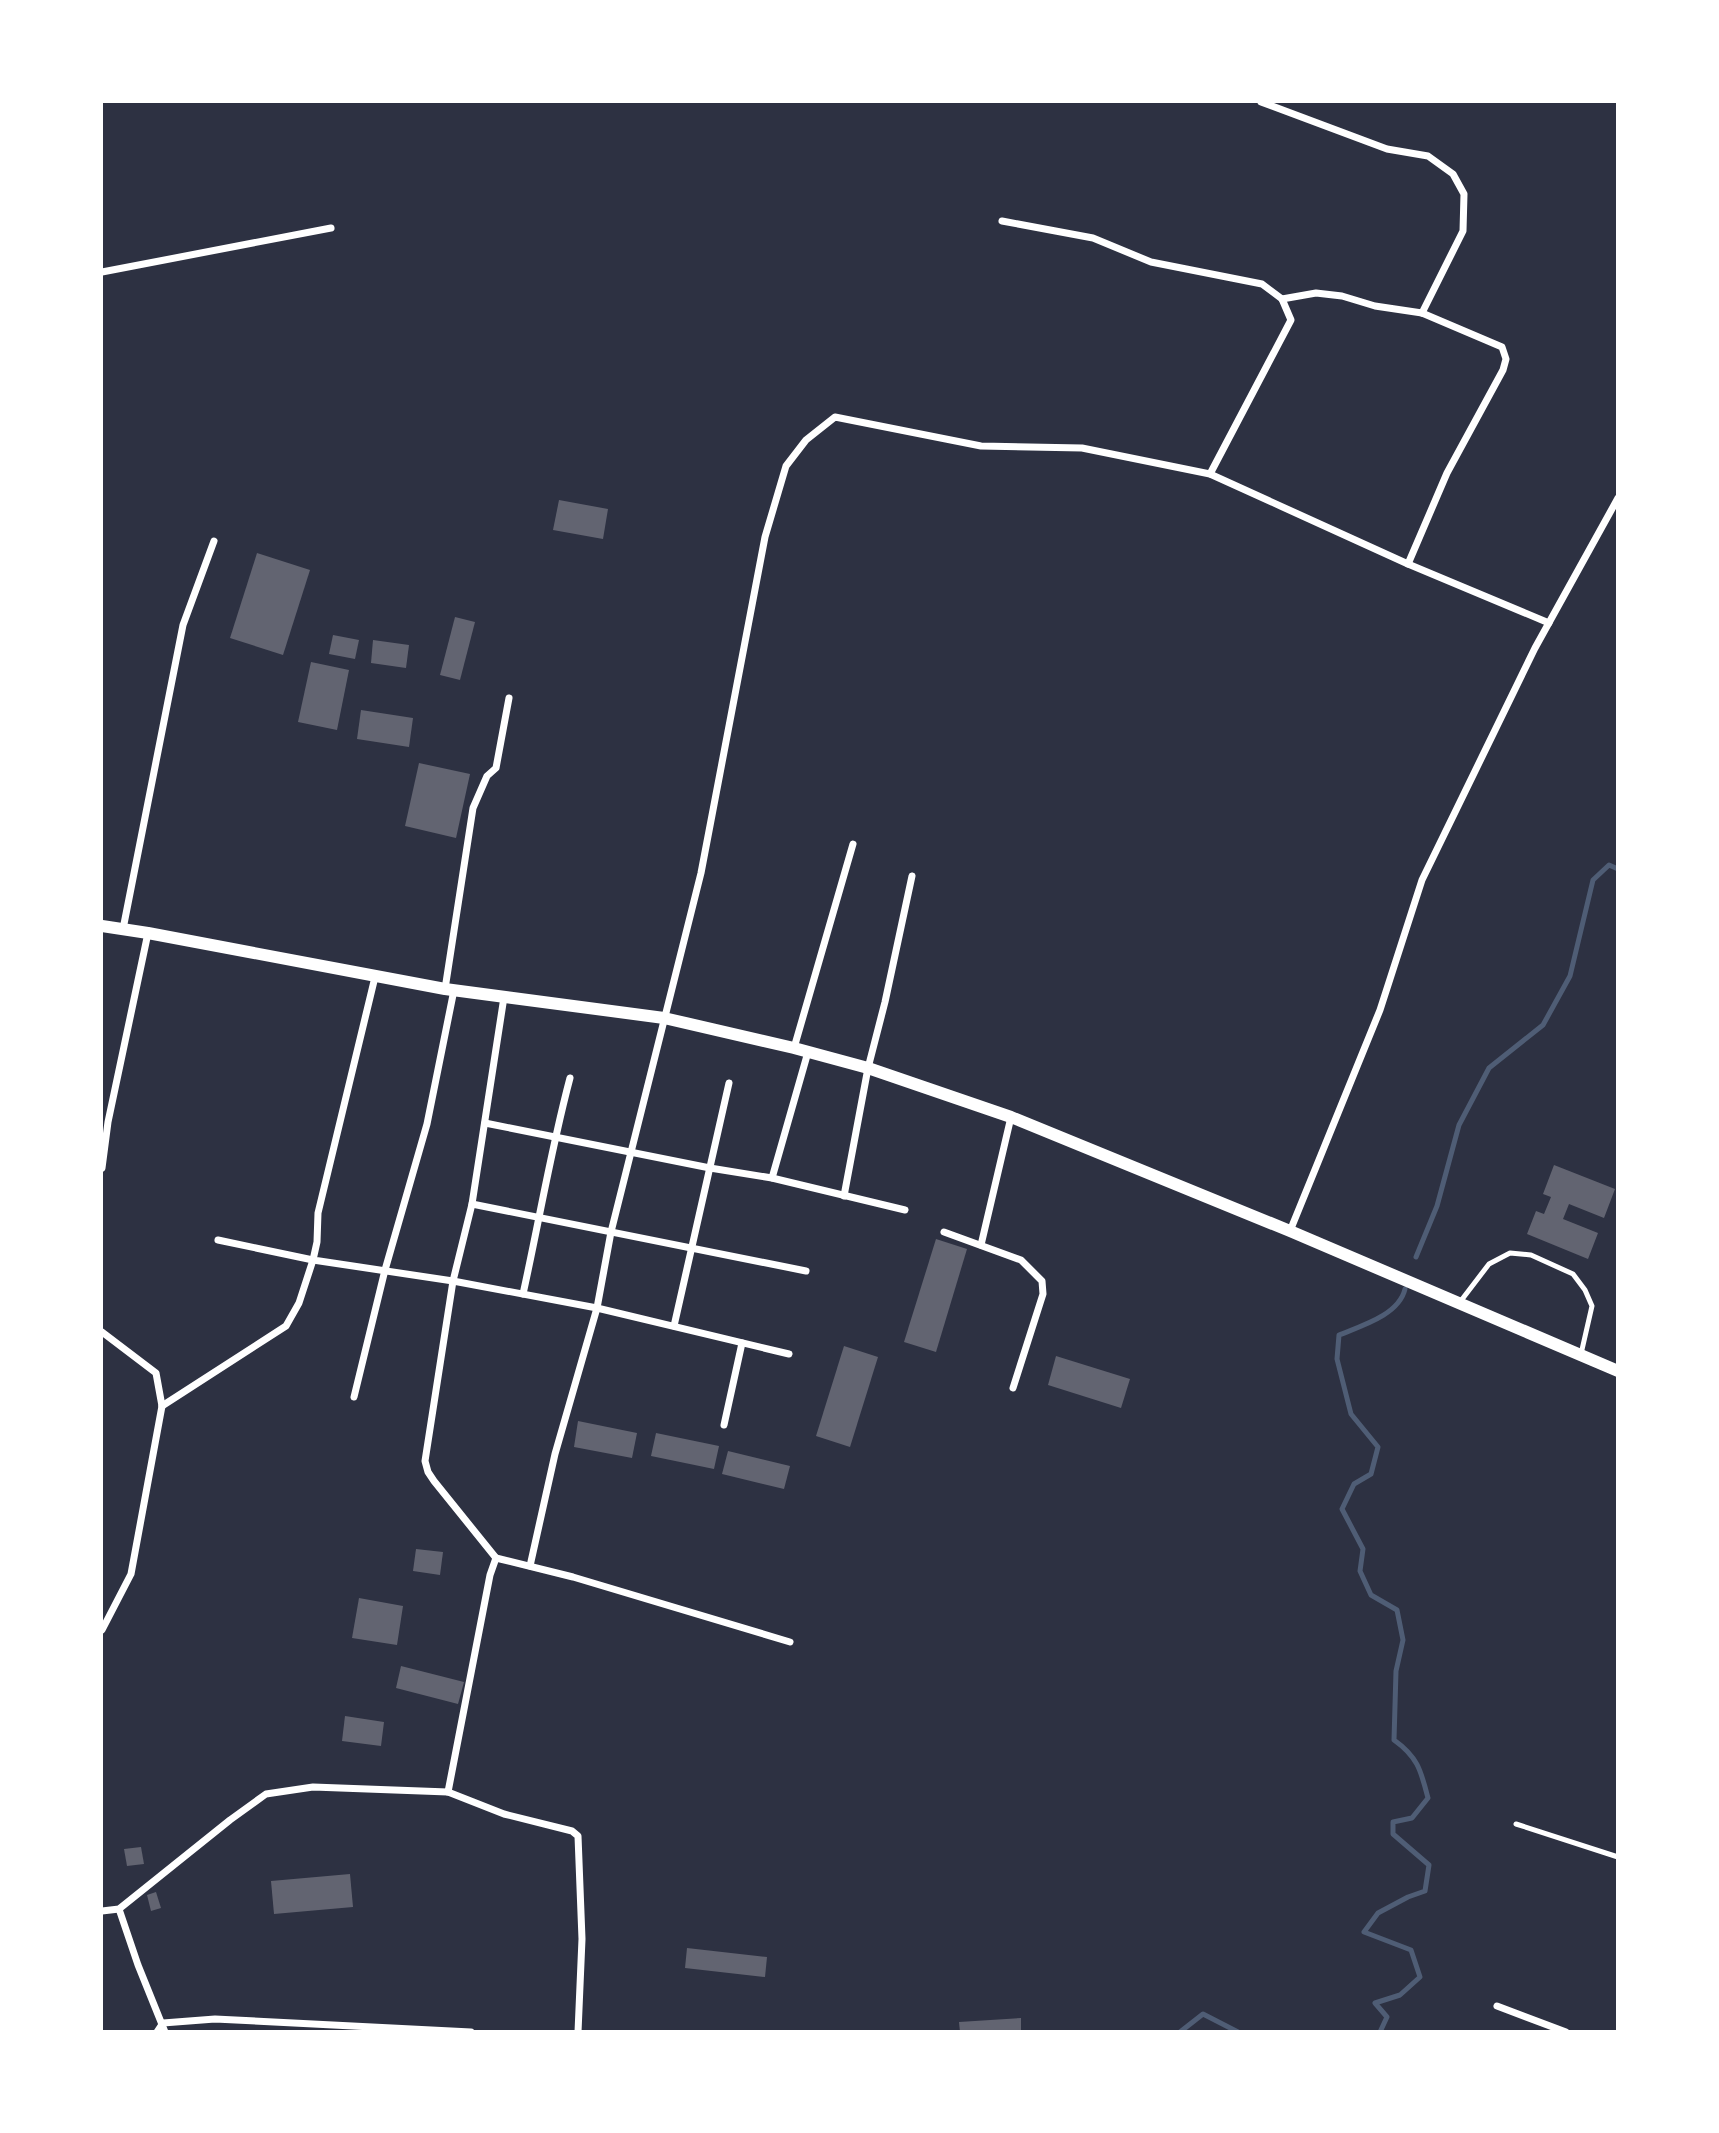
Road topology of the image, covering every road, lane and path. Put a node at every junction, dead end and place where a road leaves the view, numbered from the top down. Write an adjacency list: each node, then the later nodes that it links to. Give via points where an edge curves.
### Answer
1 (1261, 102): 6 (street, via 1387,149 1428,156 1453,174 1464,194 1463,231)
2 (1002, 221): 5 (street, via 1093,238 1151,262 1262,284)
3 (331, 228): 4 (street)
4 (102, 272)
5 (1282, 299): 6 (street, via 1316,293); 7 (street, via 1291,320)
6 (1422, 313): 10 (street, via 1502,347 1506,359 1447,473)
7 (1210, 474): 10 (street); 21 (street, via 1082,448 981,446 835,417 806,440 786,466 765,537 701,873)
8 (1618, 498): 11 (street)
9 (214, 541): 16 (street, via 183,625)
10 (1408, 564): 11 (street)
11 (1549, 622): 39 (street, via 1422,880 1380,1010)
12 (509, 698): 19 (street, via 496,768 487,776 473,808)
13 (853, 844): 22 (street)
14 (912, 876): 24 (street)
15 (102, 926): 16 (street)
16 (123, 929): 17 (street)
17 (148, 933): 18 (street); 28 (street)
18 (375, 977): 19 (street); 45 (street, via 318,1213)
19 (449, 990): 20 (street); 46 (street, via 427,1124)
20 (504, 998): 21 (street); 29 (street)
21 (664, 1018): 22 (street); 31 (street)
22 (794, 1048): 23 (street)
23 (808, 1052): 24 (street); 34 (street)
24 (868, 1068): 27 (street); 35 (street)
25 (570, 1078): 30 (street)
26 (729, 1083): 33 (street)
27 (1011, 1117): 39 (street); 43 (street)
28 (105, 1122): 32 (street)
29 (485, 1123): 30 (street); 36 (street)
30 (554, 1137): 31 (street); 38 (street)
31 (631, 1153): 33 (street); 40 (street)
32 (102, 1168)
33 (710, 1168): 34 (street); 44 (street)
34 (772, 1178): 35 (street)
35 (844, 1196): 37 (street)
36 (472, 1204): 38 (street); 48 (street)
37 (905, 1210)
38 (540, 1217): 40 (street); 49 (street)
39 (1290, 1231): 50 (street)
40 (611, 1232): 44 (street); 51 (street)
41 (944, 1232): 43 (street)
42 (218, 1240): 45 (street)
43 (981, 1245): 58 (street, via 1021,1260 1042,1281 1043,1294)
44 (693, 1249): 47 (street); 52 (street)
45 (313, 1260): 46 (street); 60 (street, via 286,1326)
46 (385, 1270): 48 (street); 59 (street)
47 (806, 1271)
48 (453, 1281): 49 (street); 62 (street, via 425,1461 434,1481)
49 (523, 1294): 51 (street)
50 (1459, 1304): 56 (street); 56 (lane, via 1489,1264 1510,1253 1531,1255 1573,1274 1585,1290 1591,1306)
51 (597, 1308): 52 (street); 63 (street, via 555,1454)
52 (674, 1326): 54 (street)
53 (102, 1332): 60 (street, via 156,1374)
54 (742, 1343): 55 (street); 61 (street)
55 (789, 1354)
56 (1581, 1356): 57 (street)
57 (1618, 1371)
58 (1013, 1388)
59 (354, 1397)
60 (162, 1406): 64 (street, via 131,1574)
61 (724, 1425)
62 (496, 1558): 63 (street); 66 (street)
63 (530, 1566): 65 (street)
64 (102, 1630)
65 (790, 1642)
66 (449, 1792): 69 (street, via 313,1787 266,1794); 75 (street, via 578,1836 582,1939)
67 (1516, 1824): 68 (lane)
68 (1618, 1857)
69 (119, 1909): 70 (street); 72 (street)
70 (102, 1911)
71 (1497, 2007): 76 (street)
72 (164, 2027): 73 (street); 74 (street, via 215,2019)
73 (157, 2032)
74 (471, 2032)
75 (578, 2032)
76 (1566, 2032)

